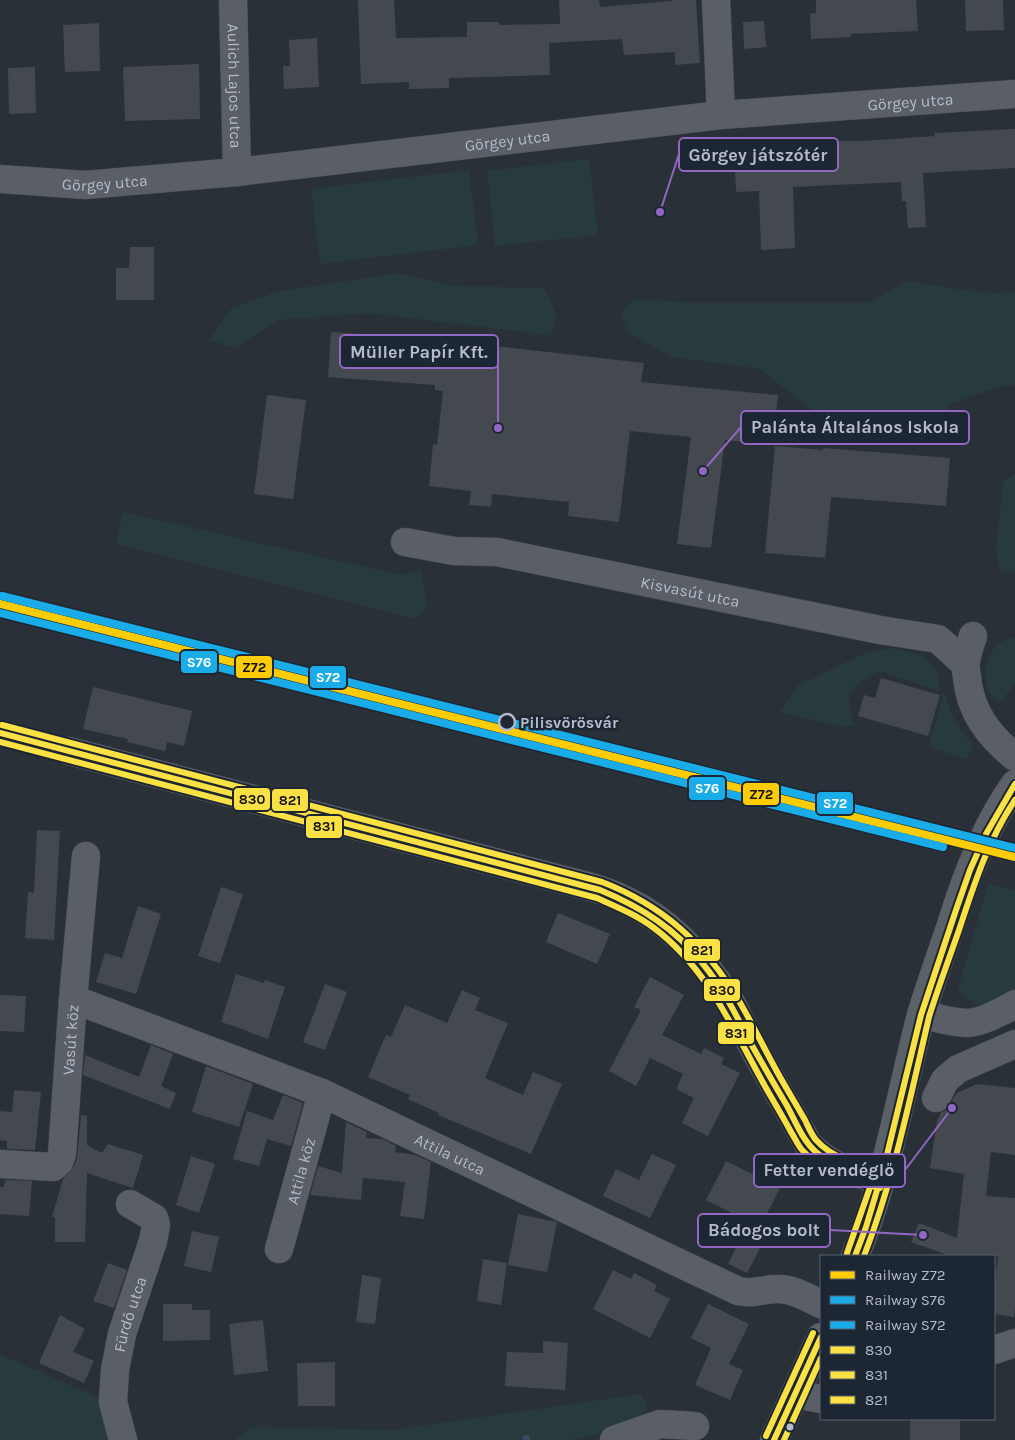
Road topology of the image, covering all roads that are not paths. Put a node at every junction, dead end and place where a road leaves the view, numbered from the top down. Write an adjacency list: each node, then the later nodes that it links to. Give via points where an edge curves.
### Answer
1 (233, 0): 5 (street, Aulich Lajos utca)
2 (716, 0): 4 (street)
3 (1015, 94): 4 (street, Görgey utca)
4 (721, 115): 5 (street, Görgey utca)
5 (237, 172): 6 (street, Görgey utca, via 85,185)
6 (0, 179)
7 (405, 542): 9 (street, Kisvasút utca, via 454,551 497,552 938,639)
8 (973, 636): 9 (street)
9 (965, 664): 11 (street, via 968,688 977,714)
10 (69, 751): 21 (street, via 625,899 672,930 702,961 730,1002 808,1144 818,1155 835,1166)
11 (1007, 751)
12 (1015, 784): 16 (main road, via 995,816 959,897)
13 (86, 856): 14 (street, Vasút köz)
14 (73, 999): 18 (street, Attila utca); 20 (street, Vasút köz, via 59,1162 53,1167)
15 (1015, 1004): 16 (street, via 969,1023)
16 (922, 1014): 21 (main road)
17 (1015, 1044): 19 (street, via 958,1069 945,1080)
18 (322, 1093): 23 (street, Attila köz); 25 (street, Attila utca, via 738,1291 749,1294 778,1288)
19 (936, 1098)
20 (0, 1164)
21 (882, 1179): 24 (main road)
22 (130, 1204): 32 (street, Fürdő utca, via 154,1218 156,1225 122,1334 115,1370 113,1402)
23 (279, 1249)
24 (855, 1255)
25 (820, 1304)
26 (820, 1338): 29 (main road)
27 (1015, 1343): 28 (street)
28 (995, 1350)
29 (795, 1394): 30 (street); 34 (main road)
30 (820, 1399)
31 (695, 1426): 33 (street, via 660,1424)
32 (123, 1440)
33 (614, 1440)
34 (774, 1440)

